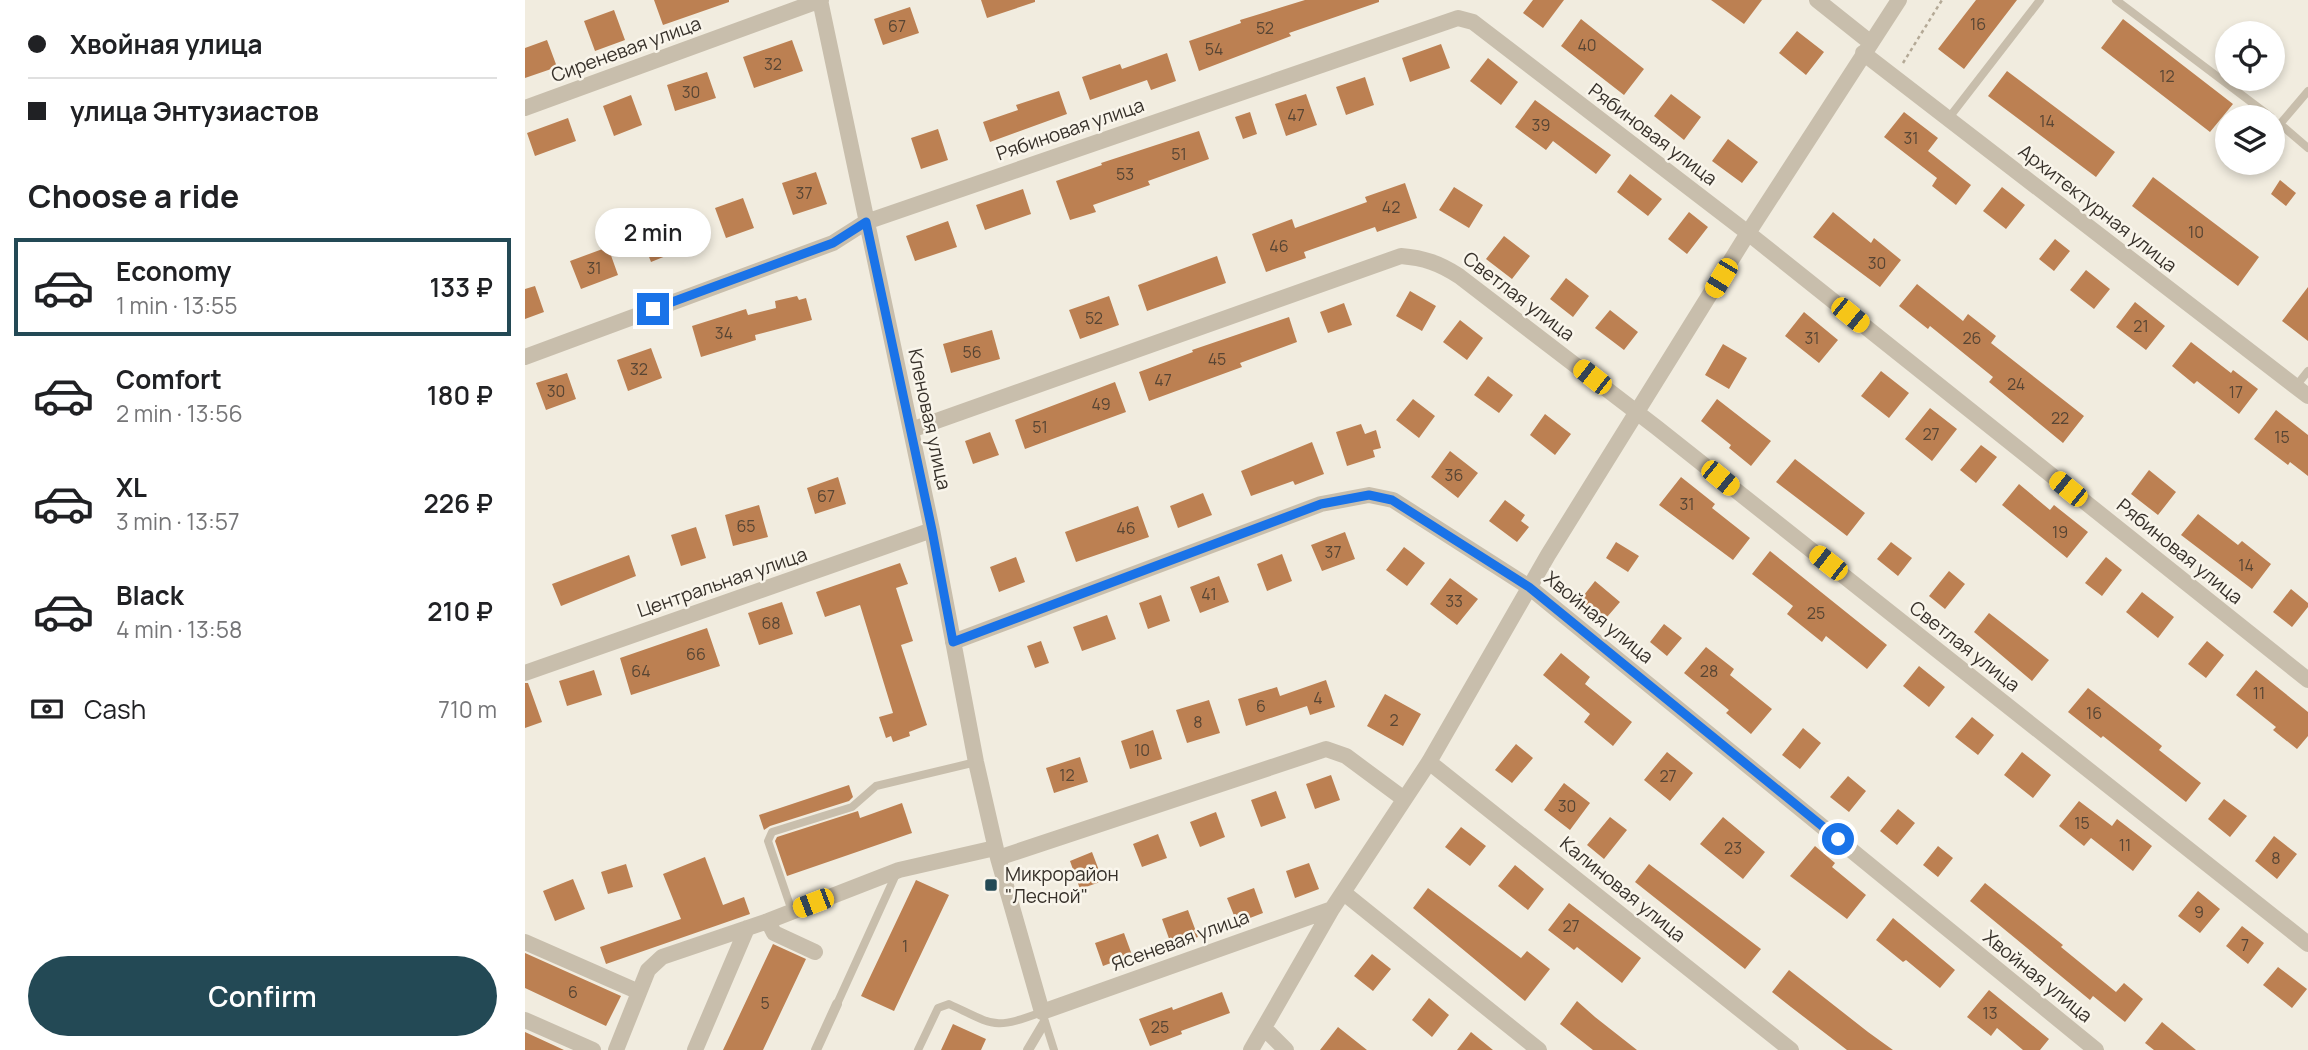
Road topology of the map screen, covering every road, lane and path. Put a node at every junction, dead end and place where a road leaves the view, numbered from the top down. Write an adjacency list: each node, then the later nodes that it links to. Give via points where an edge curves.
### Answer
1 (820, 0): 11 (street, Сиреневая улица); 16 (street, Кленовая улица)
2 (1817, 0): 7 (street, Архитектурная улица)
3 (1899, 0): 7 (street)
4 (1942, 0): 8 (path)
5 (2040, 0): 13 (lane)
6 (2116, 0): 10 (lane)
7 (1867, 48): 8 (street, Архитектурная улица); 17 (street)
8 (1895, 78): 13 (street, Архитектурная улица)
9 (2308, 91): 12 (lane)
10 (2255, 105)
11 (525, 108)
12 (2285, 111)
13 (1948, 119): 20 (street, Архитектурная улица)
14 (2285, 128): 15 (lane)
15 (2308, 148)
16 (866, 222): 17 (street, Рябиновая улица, via 1458,18 1472,22); 18 (street, via 833,243); 22 (street, Кленовая улица)
17 (1748, 233): 21 (street); 27 (street, Рябиновая улица)
18 (525, 357)
19 (2308, 371): 20 (lane)
20 (2302, 391)
21 (1638, 413): 22 (street, Светлая улица, via 1459,276 1423,258 1401,256); 24 (street); 39 (street, Светлая улица)
22 (911, 430): 23 (street, Кленовая улица)
23 (932, 530): 25 (street, Кленовая улица); 26 (street, Центральная улица)
24 (1529, 587): 25 (street, Хвойная улица, via 1392,500 1369,495 1321,504); 29 (street); 57 (street, Хвойная улица)
25 (953, 642): 28 (street, Кленовая улица)
26 (525, 673)
27 (2308, 680)
28 (976, 762): 31 (street, Кленовая улица); 35 (lane, via 876,786 852,807 772,832 768,841)
29 (1429, 762): 30 (street); 56 (street, Калиновая улица)
30 (1404, 799): 31 (street, via 1346,756 1326,749); 33 (street)
31 (996, 853): 32 (street); 43 (street, Кленовая улица)
32 (899, 870): 35 (street); 42 (lane)
33 (1344, 893): 34 (street); 55 (street)
34 (1332, 909): 43 (street, Ясеневая улица); 45 (street)
35 (792, 911): 36 (street)
36 (768, 921): 37 (street); 40 (street, via 774,933)
37 (747, 928): 41 (street, via 662,957 648,970); 48 (street)
38 (525, 942): 41 (street)
39 (2308, 944)
40 (815, 952)
41 (639, 992): 47 (street)
42 (838, 1004): 49 (street)
43 (1043, 1017): 50 (lane, via 993,1025 950,1004 938,1008); 51 (street); 52 (lane, Кленовая улица)
44 (525, 1020): 46 (street)
45 (1264, 1027): 53 (street); 54 (street)
46 (593, 1050)
47 (616, 1050)
48 (695, 1050)
49 (816, 1050)
50 (918, 1050)
51 (1028, 1050)
52 (1054, 1050)
53 (1251, 1050)
54 (1286, 1050)
55 (1539, 1050)
56 (1791, 1050)
57 (2096, 1050)

